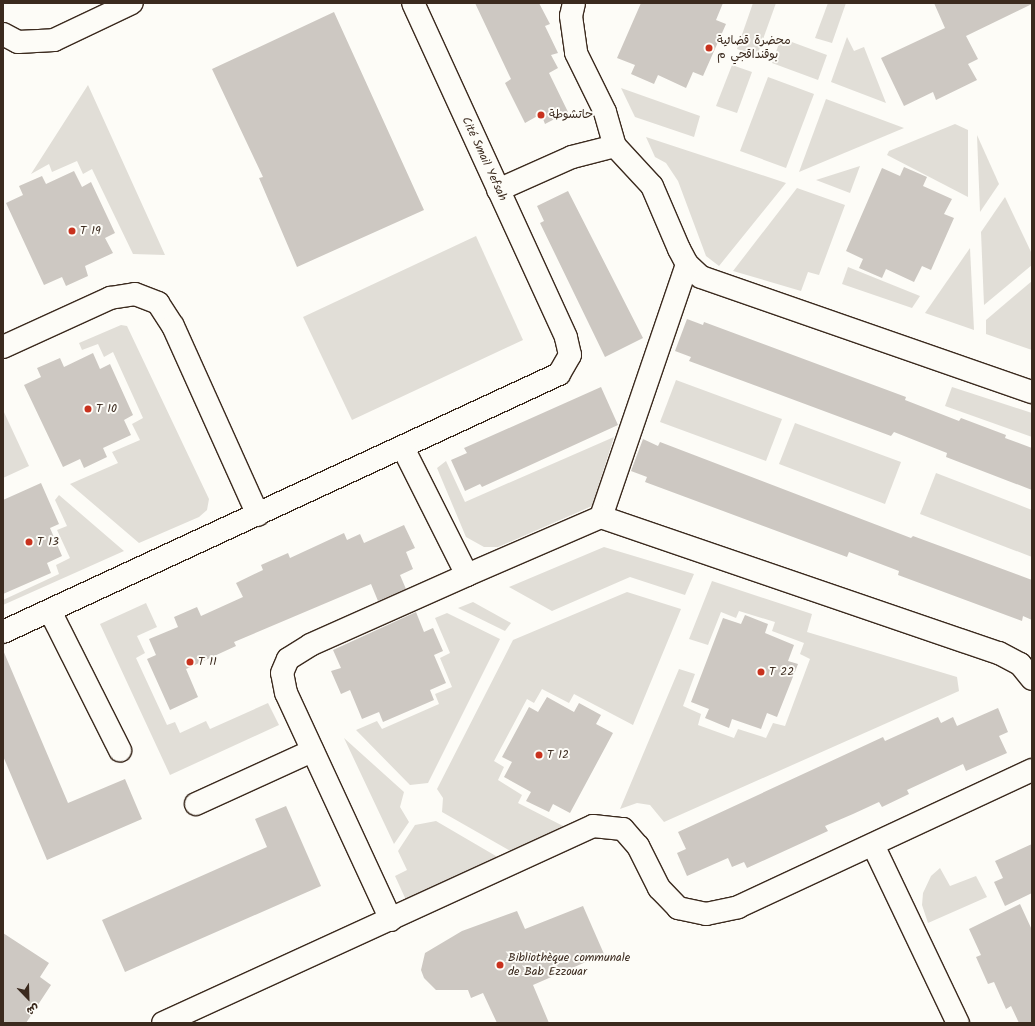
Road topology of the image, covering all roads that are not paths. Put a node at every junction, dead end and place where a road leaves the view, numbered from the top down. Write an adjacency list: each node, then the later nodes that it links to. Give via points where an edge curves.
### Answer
1 (132, 3): 4 (street, via 54,40 18,42)
2 (413, 3): 6 (street, Cité Smail Yefsah)
3 (574, 3): 5 (street, via 571,16 576,52 605,112)
4 (3, 34)
5 (615, 146): 6 (street, via 572,157); 7 (street, via 652,186)
6 (498, 190): 10 (street, Cité Smail Yefsah, via 557,315 570,355 559,374)
7 (687, 264): 9 (street, via 715,284); 12 (street)
8 (3, 347): 11 (street, via 110,298 135,294 158,303 173,326)
9 (1032, 392)
10 (403, 448): 11 (street, Cité Smail Yefsah); 13 (street)
11 (258, 515): 14 (street, Cité Smail Yefsah)
12 (601, 517): 13 (street); 16 (street, via 999,653 1020,664)
13 (467, 575): 18 (street, via 310,646 288,659 282,673 282,683)
14 (50, 611): 15 (street, Cité Smail Yefsah); 17 (street)
15 (3, 632)
16 (1032, 679)
17 (120, 750)
18 (312, 751): 20 (street); 22 (street)
19 (1032, 770): 21 (street)
20 (196, 804)
21 (873, 845): 22 (street, via 738,907 706,914 678,908 659,888 638,846 623,829 593,826); 24 (street)
22 (391, 920): 23 (street)
23 (163, 1023)
24 (958, 1023)

